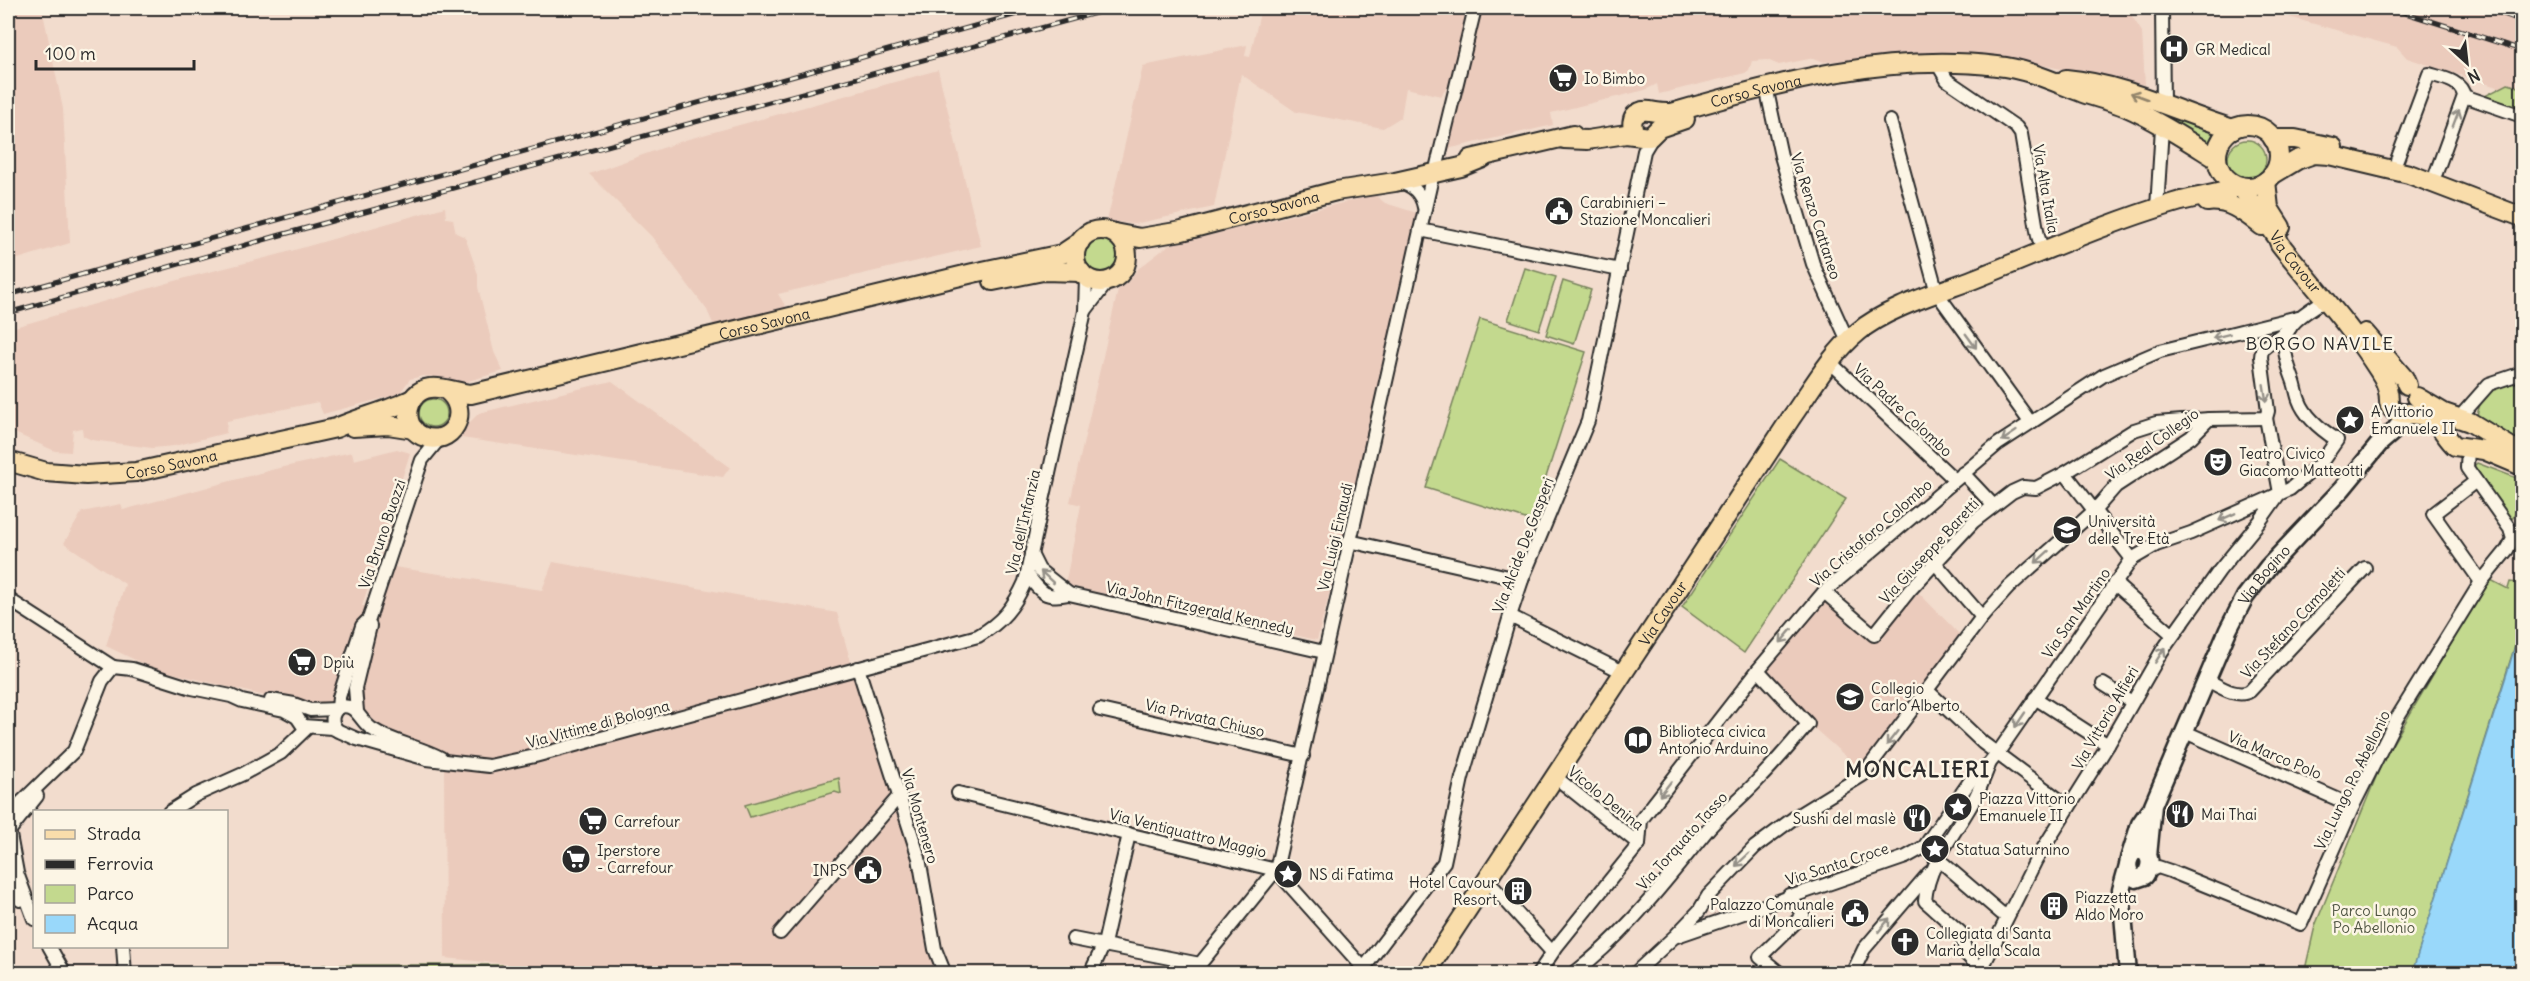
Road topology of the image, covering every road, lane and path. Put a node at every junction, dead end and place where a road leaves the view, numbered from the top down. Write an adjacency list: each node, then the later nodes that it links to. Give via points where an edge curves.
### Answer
1 (1475, 8): 17 (street, Via Luigi Einaudi)
2 (2162, 8): 8 (street)
3 (1937, 63): 4 (main road, Corso Savona); 5 (main road, Corso Savona, via 1997,66); 33 (street, Via Alta Italia, via 1947,81 2021,134)
4 (1856, 71): 6 (main road, Corso Savona); 13 (main road, Corso Savona, via 1820,74 1751,90 1674,113)
5 (2048, 77): 8 (main road, Corso Savona, one-way to 5, via 2096,83); 11 (main road, Corso Savona, via 2126,107)
6 (1768, 96): 13 (main road, Corso Savona); 43 (street, Via Renzo Cattaneo, via 1813,264)
7 (2464, 96): 9 (street); 15 (street, via 2458,84 2429,74); 18 (street, one-way to 7)
8 (2163, 105): 12 (main road, Corso Savona)
9 (2523, 116)
10 (1890, 121): 38 (street)
11 (2162, 127): 16 (main road, Corso Savona); 25 (street)
12 (2234, 129): 14 (main road, via 2259,128); 16 (main road, via 2221,141)
13 (1646, 132): 17 (main road, Corso Savona, via 1564,139); 35 (street, Via Alcide De Gasperi)
14 (2273, 139): 15 (main road, via 2295,139); 19 (main road, via 2278,159)
15 (2397, 160): 18 (main road)
16 (2218, 163): 22 (main road, via 2225,178); 23 (main road, Via Cavour, via 2213,182)
17 (1435, 169): 20 (main road, Corso Savona); 21 (main road, Corso Savona, via 1395,174); 26 (street, Via Luigi Einaudi)
18 (2436, 173): 24 (main road)
19 (2269, 178): 22 (main road, via 2258,185); 27 (main road, via 2297,160 2329,154 2409,174); 49 (main road, Via Cavour, via 2269,208 2278,223 2352,319 2404,378)
20 (1395, 182): 21 (main road, Corso Savona); 26 (street, via 1419,193)
21 (1365, 185): 29 (main road, Corso Savona)
22 (2240, 186): 23 (main road, Via Cavour, via 2226,193); 32 (main road, Via Cavour)
23 (2175, 202): 25 (main road, Via Cavour); 32 (main road, via 2231,205)
24 (2523, 204)
25 (2157, 208): 33 (main road, Via Cavour)
26 (1424, 212): 28 (street, Via Luigi Einaudi)
27 (2523, 217)
28 (1420, 230): 35 (street); 72 (street, Via Luigi Einaudi)
29 (1182, 231): 30 (main road, Corso Savona, via 1140,238); 34 (main road, Corso Savona, via 1147,247)
30 (1114, 233): 31 (main road, via 1091,232); 34 (main road, via 1125,247)
31 (1080, 242): 36 (main road, via 1076,261); 48 (main road, Corso Savona, via 1062,254 471,394)
32 (2280, 244): 39 (main road, Via Cavour)
33 (2043, 252): 38 (main road, Via Cavour)
34 (1125, 265): 37 (main road, via 1122,272)
35 (1620, 270): 78 (street, Via Alcide De Gasperi, via 1588,422)
36 (1084, 274): 37 (main road, via 1093,280); 40 (street, Via dell'Infanzia); 55 (main road, Corso Savona, via 1043,271 1009,278 521,392 483,402 468,410)
37 (1108, 281): 40 (street, Via dell'Infanzia)
38 (1937, 293): 43 (main road, Via Cavour, via 1871,323); 56 (street, one-way to 56)
39 (2325, 300): 41 (street); 51 (main road, Via Cavour, via 2379,370)
40 (1085, 311): 73 (street, Via dell'Infanzia)
41 (2298, 317): 42 (street); 56 (street, Via Cristoforo Colombo, one-way to 56, via 2160,351 2104,375)
42 (2290, 328): 44 (street, via 2267,344); 46 (street, via 2284,341)
43 (1848, 341): 45 (main road, Via Cavour)
44 (2261, 357): 46 (street, via 2272,355); 52 (street, one-way to 52)
45 (1830, 362): 67 (street, Via Padre Colombo); 92 (main road, Via Cavour)
46 (2286, 366): 69 (street, Via San Martino, via 2299,402 2320,429 2337,441 2321,463)
47 (2523, 373): 54 (street, via 2489,384 2479,393)
48 (446, 390): 50 (main road, via 423,389); 55 (main road, via 458,404)
49 (2411, 398): 51 (main road, via 2396,412); 51 (main road, via 2398,385); 54 (main road, via 2426,400 2444,413); 60 (main road, Via Bogino, via 2395,430); 61 (main road)
50 (412, 399): 57 (main road, Corso Savona); 58 (main road, via 408,418)
51 (2389, 400): 60 (main road, Via Bogino, via 2390,412)
52 (2266, 418): 53 (street, Via Real Collegio); 69 (street)
53 (2209, 419): 66 (street, Via Giuseppe Baretti, via 2156,423 2134,430); 71 (street, Via Real Collegio, via 2191,437 2116,486)
54 (2466, 421): 61 (main road, via 2477,437); 62 (main road)
55 (458, 422): 59 (main road)
56 (2030, 422): 67 (street, Via Cristoforo Colombo, one-way to 67)
57 (336, 428): 58 (main road, Corso Savona, via 388,425); 64 (main road, Corso Savona, via 136,472 46,472)
58 (416, 431): 59 (main road, via 425,437); 63 (street, Via Bruno Buozzi)
59 (440, 438): 63 (street, Via Bruno Buozzi)
60 (2380, 443): 93 (main road, Via Bogino, via 2256,581 2236,612)
61 (2462, 446): 65 (main road, via 2484,450); 68 (street, via 2467,468)
62 (2523, 454)
63 (422, 460): 86 (street, Via Bruno Buozzi)
64 (8, 461)
65 (2523, 466)
66 (2066, 473): 70 (street, Via Giuseppe Baretti, via 2036,488 2012,492); 71 (street)
67 (1959, 477): 70 (street, Via Padre Colombo); 81 (street, Via Cristoforo Colombo)
68 (2476, 481): 79 (street, Via Lungo Po Abellonio, via 2513,539); 79 (street, via 2433,514)
69 (2280, 493): 74 (street, Via San Martino, one-way to 74, via 2156,545); 87 (street, Via Vittorio Alfieri)
70 (1993, 505): 75 (street, Via Giuseppe Baretti)
71 (2094, 511): 74 (street); 85 (street, Via Real Collegio, one-way to 85, via 2009,587)
72 (1349, 542): 78 (street); 88 (street, Via Luigi Einaudi)
73 (1031, 554): 77 (street, Via dell'Infanzia); 82 (street, Via John Fitzgerald Kennedy, one-way to 73, via 1040,570)
74 (2132, 559): 80 (street, Via San Martino)
75 (1936, 564): 81 (street, Via Giuseppe Baretti, via 1874,635); 85 (street)
76 (2365, 568): 93 (street, Via Stefano Camoletti, via 2250,691 2236,694)
77 (1027, 574): 82 (street, Via John Fitzgerald Kennedy, via 1047,595); 90 (street, Via dell'Infanzia, via 1011,610 978,636)
78 (1522, 580): 84 (street, Via Alcide De Gasperi)
79 (2481, 582): 114 (street, Via Lungo Po Abellonio, via 2397,718)
80 (2114, 583): 87 (street); 96 (street, Via San Martino)
81 (1824, 591): 91 (street, Via Cristoforo Colombo, one-way to 91)
82 (1069, 594): 88 (street, Via John Fitzgerald Kennedy)
83 (8, 599): 89 (street)
84 (1510, 616): 92 (street); 141 (street, Via Alcide De Gasperi, via 1462,777 1444,862)
85 (1982, 617): 95 (street, Via Real Collegio)
86 (369, 619): 98 (street, Via Bruno Buozzi, via 362,626); 100 (street, Via Bruno Buozzi, via 355,688)
87 (2173, 635): 97 (street, Via Vittorio Alfieri, one-way to 87)
88 (1324, 652): 106 (street, Via Luigi Einaudi)
89 (113, 667): 101 (street, via 231,696 286,702); 110 (street, via 102,681 74,751)
90 (858, 668): 107 (street, Via Vittime di Bologna, via 508,763 489,766); 112 (street, Via Montenero)
91 (1758, 670): 120 (street, Via Cristoforo Colombo, one-way to 120, via 1641,820); 148 (street, Via Torquato Tasso, via 1808,724 1759,780 1712,825 1623,929)
92 (1623, 672): 109 (main road, Via Cavour)
93 (2206, 680): 103 (main road, Via Bogino)
94 (2103, 684): 97 (street)
95 (1928, 691): 105 (street); 134 (street, Via Real Collegio, one-way to 134, via 1863,775 1755,847)
96 (2035, 698): 104 (street); 105 (street, Via San Martino, one-way to 105)
97 (2132, 702): 104 (street, Via Vittorio Alfieri)
98 (337, 709): 100 (street, via 349,706); 101 (street); 102 (street, via 332,722)
99 (1100, 710): 106 (street, Via Privata Chiuso)
100 (357, 712): 102 (street, via 357,727); 107 (street, via 369,728)
101 (305, 718): 102 (street); 116 (street, via 273,756)
102 (341, 732): 107 (street, Via Vittime di Bologna, via 427,759)
103 (2184, 732): 113 (main road, Via Bogino); 114 (street, Via Marco Polo)
104 (2108, 745): 115 (street, Via Vittorio Alfieri)
105 (1997, 754): 108 (street, Via San Martino); 115 (street)
106 (1303, 756): 125 (street, Via Luigi Einaudi)
107 (445, 760)
108 (1989, 764): 121 (street, via 1975,774); 123 (street, via 1976,796)
109 (1554, 776): 120 (street, Vicolo Denina); 127 (main road, Via Cavour)
110 (46, 780): 117 (street); 118 (street)
111 (958, 793): 119 (street, Via Ventiquattro Maggio)
112 (900, 795): 133 (street); 144 (street, Via Montenero, via 919,858 935,949)
113 (2153, 806): 122 (main road, via 2140,824); 124 (main road)
114 (2354, 806): 124 (street, Via Lungo Po Abellonio, via 2301,924 2170,871 2162,864)
115 (2070, 807): 130 (street, Via Vittorio Alfieri)
116 (172, 810)
117 (8, 814)
118 (9, 833): 131 (street, via 17,873)
119 (1129, 834): 125 (street, Via Ventiquattro Maggio); 136 (street)
120 (1639, 844): 139 (street, Via Cristoforo Colombo)
121 (1924, 847): 123 (street); 128 (street, Via Santa Croce)
122 (2128, 862): 124 (main road, via 2138,850); 129 (main road, via 2121,890)
123 (1935, 865): 130 (street); 140 (street, via 1925,901 1960,932 1967,955); 151 (street, one-way to 123, via 1864,950)
124 (2146, 866): 129 (main road)
125 (1276, 870): 136 (street, via 1200,964); 141 (street, Via Ventiquattro Maggio)
126 (8, 878): 132 (street)
127 (1487, 880): 139 (street); 146 (main road, Via Cavour)
128 (1789, 895): 134 (street, Via Santa Croce); 150 (street, via 1803,915 1760,957)
129 (2122, 908): 152 (main road)
130 (2007, 915): 140 (street, Via Vittorio Alfieri)
131 (33, 917)
132 (33, 918)
133 (780, 933)
134 (1674, 937): 149 (street, Via Santa Croce)
135 (1073, 939): 136 (street)
136 (1104, 944): 145 (street)
137 (50, 948): 142 (street)
138 (123, 948): 143 (street)
139 (1552, 952): 147 (street, Via Cristoforo Colombo)
140 (1980, 971)
141 (1363, 972)
142 (63, 973)
143 (125, 974)
144 (945, 974)
145 (1090, 974)
146 (1425, 974)
147 (1538, 974)
148 (1573, 974)
149 (1634, 974)
150 (1781, 974)
151 (1852, 974)
152 (2128, 974)

